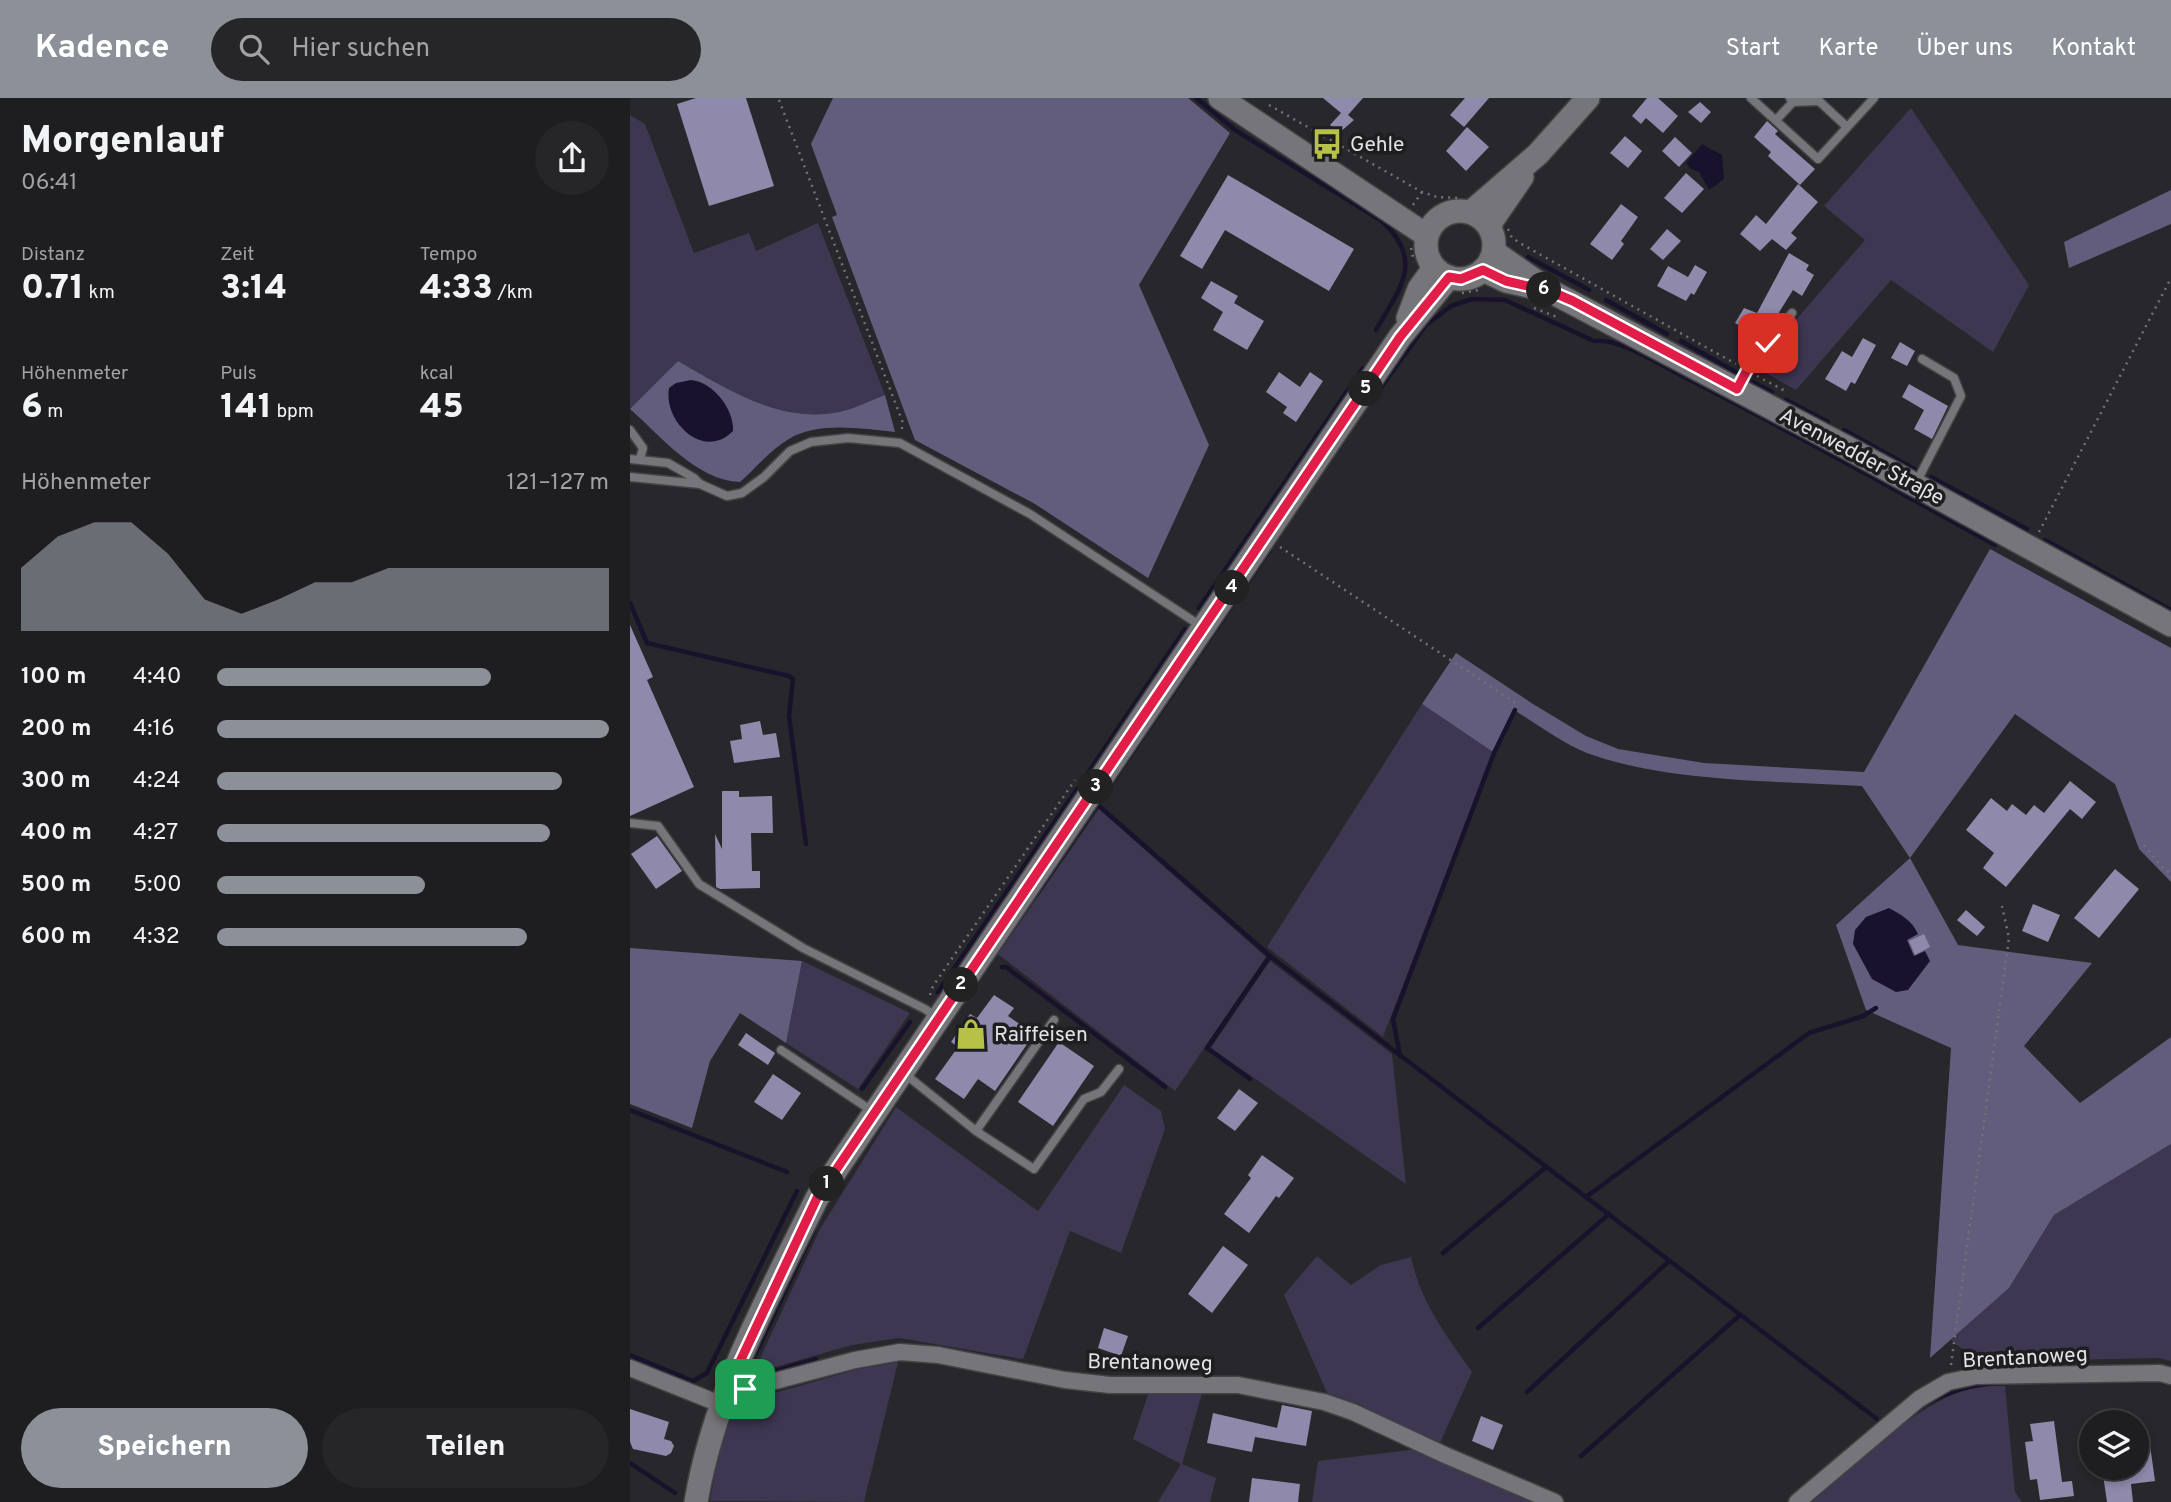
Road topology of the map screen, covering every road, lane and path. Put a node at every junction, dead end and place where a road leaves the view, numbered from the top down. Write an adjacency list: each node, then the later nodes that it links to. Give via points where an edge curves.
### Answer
1 (1220, 98): 11 (street)
2 (1588, 98): 10 (street)
3 (1751, 98): 8 (lane)
4 (1874, 98): 9 (lane)
5 (779, 100): 20 (path, via 903,423)
6 (1791, 100): 8 (lane); 9 (lane, via 1819,101)
7 (1267, 104): 10 (path, via 1422,192)
8 (1776, 120): 9 (lane, via 1818,159)
9 (1847, 127)
10 (1482, 213): 11 (street, via 1448,212); 12 (path); 13 (street, via 1494,238)
11 (1424, 231): 14 (path); 14 (street, via 1428,258)
12 (1525, 246)
13 (1488, 271): 14 (path); 14 (street, via 1461,279); 18 (street, Avenwedder Straße, via 1550,291)
14 (1438, 277): 26 (street, via 1419,289 1400,337)
15 (2171, 278): 27 (path)
16 (1791, 313): 18 (lane)
17 (1922, 359): 25 (lane, via 1954,378 1961,396)
18 (1737, 389): 25 (street, Avenwedder Straße)
19 (630, 430): 22 (lane, via 643,449)
20 (900, 443): 24 (lane, via 848,438 811,442 790,451 742,493 727,496); 29 (lane, via 1030,514)
21 (630, 459): 22 (lane)
22 (640, 459): 24 (lane, via 668,463)
23 (630, 477): 24 (lane)
24 (700, 484)
25 (1915, 484): 27 (street, Avenwedder Straße)
26 (1265, 538): 29 (street); 30 (path)
27 (2031, 547): 28 (street, Avenwedder Straße)
28 (2171, 625)
29 (1205, 628): 35 (street)
30 (1517, 704)
31 (630, 823): 35 (lane, via 658,826 699,884 735,908)
32 (2144, 845): 33 (path)
33 (2171, 874)
34 (2002, 906): 44 (path, via 2008,938)
35 (938, 1019): 39 (street)
36 (1054, 1020): 41 (lane)
37 (781, 1050): 40 (lane)
38 (1119, 1069): 41 (lane, via 1101,1092 1084,1099 1034,1169)
39 (902, 1072): 40 (street); 41 (lane)
40 (875, 1113): 45 (street, via 817,1198)
41 (976, 1131)
42 (630, 1368): 45 (street)
43 (2171, 1376): 44 (street, Brentanoweg, via 1976,1376)
44 (1948, 1382): 48 (street, Brentanoweg, via 1919,1399)
45 (725, 1394): 46 (street, via 704,1456); 47 (street, Brentanoweg, via 900,1352 1099,1384 1238,1385 1353,1412)
46 (696, 1502)
47 (1555, 1502)
48 (1797, 1502)

